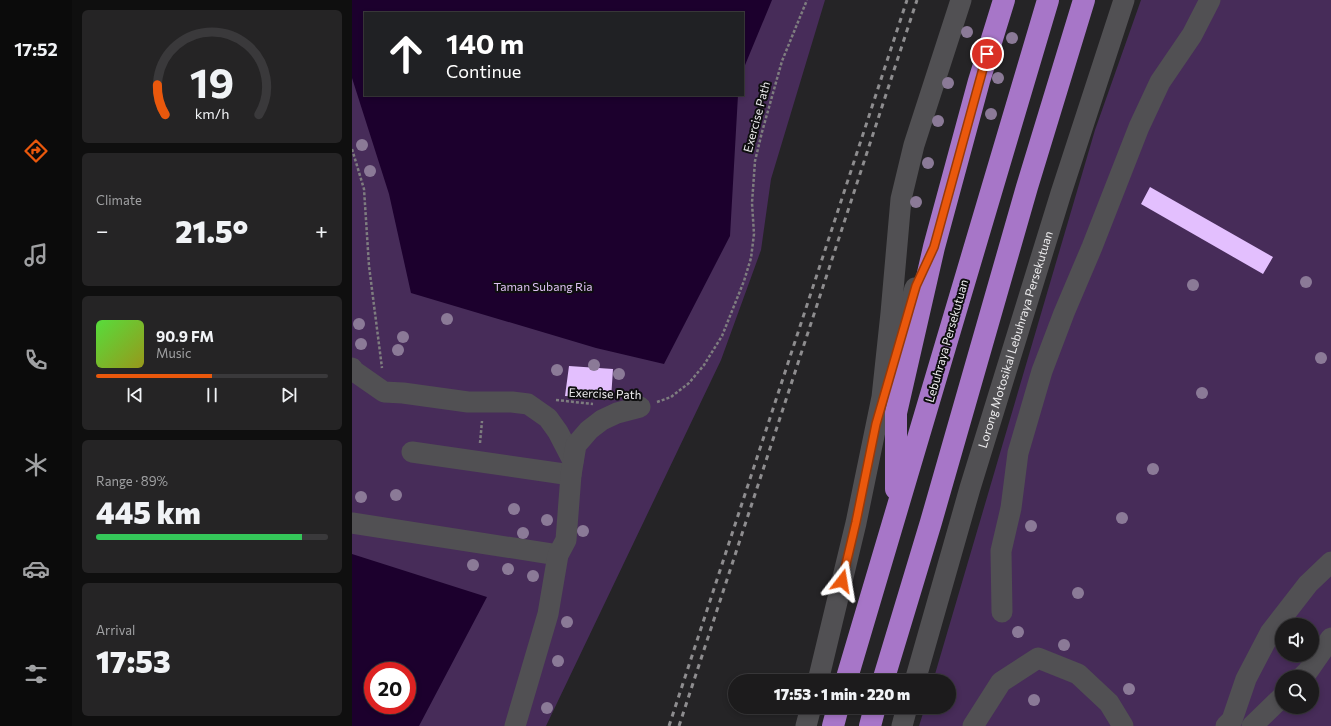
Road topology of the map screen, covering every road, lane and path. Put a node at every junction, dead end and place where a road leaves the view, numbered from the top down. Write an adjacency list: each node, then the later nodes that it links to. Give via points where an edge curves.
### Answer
1 (807, 0): 15 (path, Exercise Path, via 782,61 762,132 755,161 752,203 754,234 751,258 722,336 689,383 671,398)
2 (961, 0): 16 (lane, via 914,145 901,199 882,397)
3 (1004, 0): 9 (highway)
4 (1048, 0): 20 (highway, Lebuhraya Persekutuan)
5 (1084, 0): 29 (highway)
6 (1124, 0): 30 (lane, Lorong Motosikal Lebuhraya Persekutuan, via 972,480)
7 (1210, 0): 24 (lane, via 1192,35 1160,82 1139,127 1042,371 1018,453 1011,508 1001,551)
8 (352, 149): 11 (path, via 364,189 369,266)
9 (934, 247): 16 (lane, via 916,286); 20 (highway, via 896,413)
10 (352, 368): 13 (lane, via 384,392)
11 (382, 370)
12 (549, 399): 14 (path, Exercise Path)
13 (484, 402): 18 (path); 19 (lane, via 528,404 548,418 558,432)
14 (600, 404)
15 (640, 407): 19 (lane, via 617,413 589,430 576,445)
16 (876, 424): 27 (lane, via 856,522)
17 (412, 452): 18 (lane)
18 (477, 461): 19 (lane)
19 (572, 468): 22 (lane, via 566,540)
20 (896, 514): 28 (highway, Lebuhraya Persekutuan)
21 (352, 523): 22 (lane)
22 (558, 555): 36 (lane, via 548,614)
23 (1331, 562): 43 (lane, via 1308,584 1270,633 1246,679 1232,720)
24 (1002, 612)
25 (1331, 638): 26 (lane)
26 (1309, 670)
27 (820, 674)
28 (848, 674)
29 (885, 674)
30 (917, 674)
31 (1275, 704): 44 (lane)
32 (809, 714): 37 (lane)
33 (836, 714): 38 (highway)
34 (873, 714): 39 (highway)
35 (905, 714): 40 (lane)
36 (515, 726)
37 (806, 726)
38 (833, 726)
39 (870, 726)
40 (902, 726)
41 (973, 726): 42 (lane, via 1001,682 1038,658 1078,674 1109,703)
42 (1123, 726)
43 (1226, 726)
44 (1252, 726)

